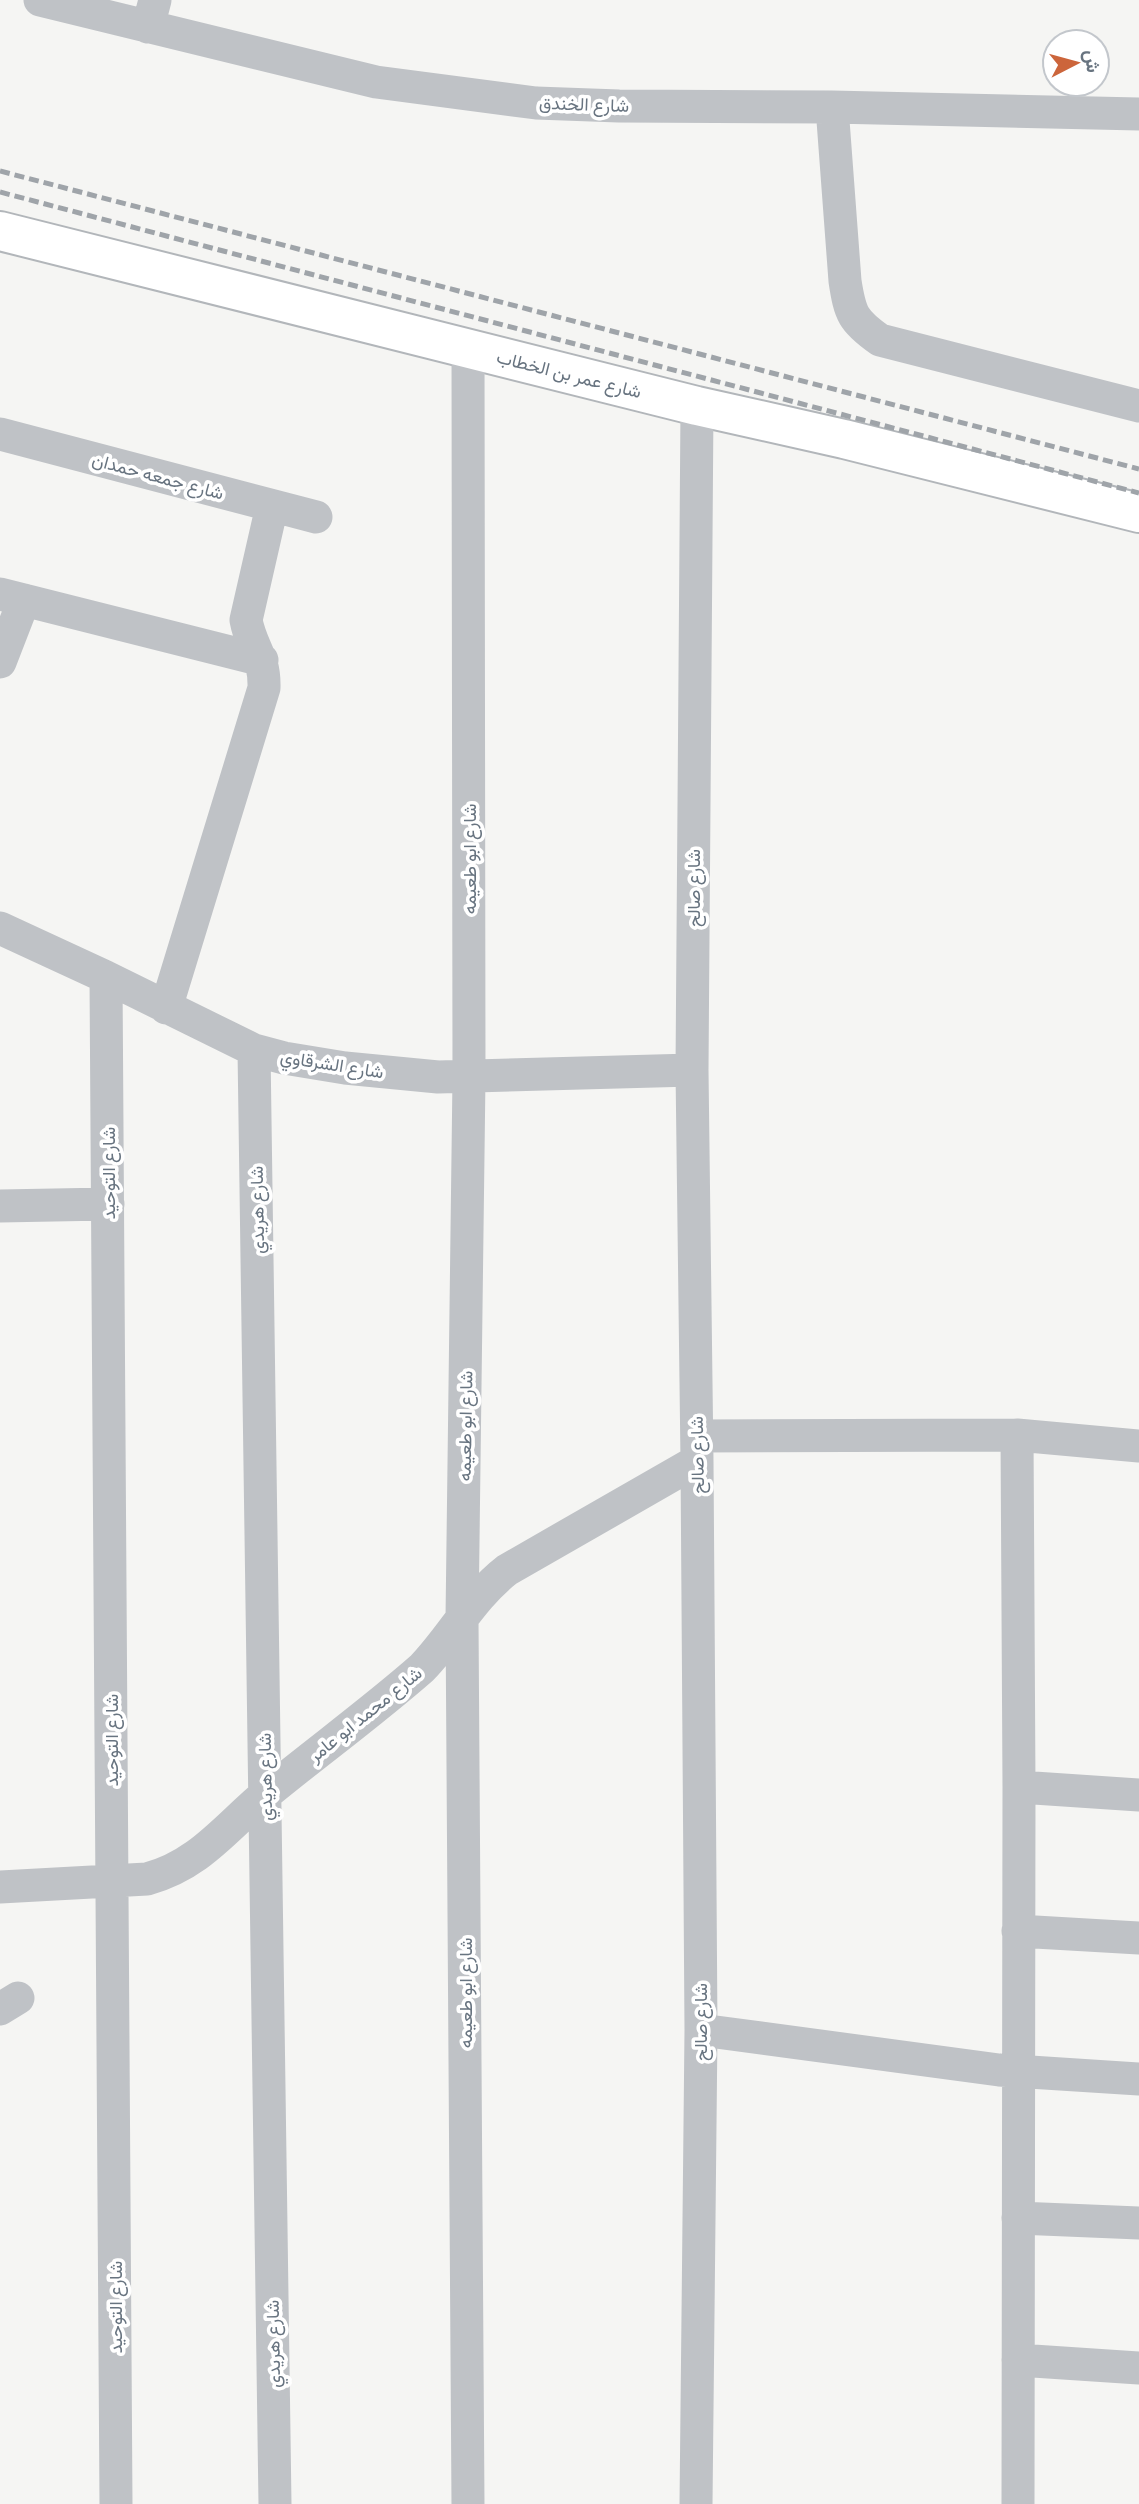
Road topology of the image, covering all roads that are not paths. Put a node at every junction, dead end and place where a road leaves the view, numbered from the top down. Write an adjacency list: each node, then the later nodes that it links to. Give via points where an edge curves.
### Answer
1 (40, 0): 2 (street, شارع الخندق)
2 (151, 14): 3 (street, شارع الخندق, via 376,82 536,103)
3 (832, 107): 4 (street, شارع الخندق); 8 (street, via 845,281 849,307 860,326 880,340)
4 (1139, 114)
5 (0, 231): 6 (main road, شارع عمر بن الخطاب)
6 (468, 348): 7 (main road, شارع عمر بن الخطاب); 21 (street, شارع ابو طعيمه)
7 (697, 406): 11 (main road, شارع عمر بن الخطاب); 20 (street, شارع صالح)
8 (1139, 406)
9 (0, 434): 10 (street, شارع جمعه حمدان)
10 (272, 506): 12 (street, شارع جمعه حمدان); 14 (street, via 246,620)
11 (1139, 513)
12 (316, 517)
13 (12, 597): 14 (street); 15 (street)
14 (262, 660): 18 (street, via 264,688)
15 (0, 662)
16 (0, 928): 17 (street, شارع الشرقاوي)
17 (106, 977): 18 (street, شارع الشرقاوي); 22 (street, شارع التوحيد)
18 (166, 1008): 19 (street, شارع الشرقاوي)
19 (254, 1050): 21 (street, شارع الشرقاوي, via 356,1070); 29 (street, شارع هريدي)
20 (692, 1070): 21 (street, شارع الشرقاوي); 26 (street, شارع صالح)
21 (469, 1077): 27 (street, شارع ابو طعيمه)
22 (108, 1204): 23 (street); 31 (street, شارع التوحيد)
23 (0, 1206)
24 (1017, 1435): 25 (street); 26 (street); 28 (street)
25 (1139, 1446)
26 (697, 1448): 27 (street, شارع محمد ابو عامر, via 507,1570); 35 (street, شارع صالح)
27 (462, 1619): 29 (street, شارع محمد ابو عامر, via 422,1668); 44 (street, شارع ابو طعيمه)
28 (1019, 1787): 30 (street); 33 (street)
29 (265, 1794): 31 (street, شارع محمد ابو عامر, via 180,1868 147,1879); 43 (street, شارع هريدي)
30 (1139, 1795)
31 (112, 1882): 32 (street, شارع محمد ابو عامر); 42 (street, شارع التوحيد)
32 (0, 1887)
33 (1018, 1931): 34 (street); 36 (street)
34 (1139, 1938)
35 (701, 2030): 36 (street); 45 (street, شارع صالح)
36 (1018, 2070): 37 (street); 38 (street)
37 (1139, 2079)
38 (1018, 2218): 39 (street); 40 (street)
39 (1139, 2223)
40 (1018, 2360): 41 (street); 46 (street)
41 (1139, 2368)
42 (116, 2504)
43 (275, 2504)
44 (468, 2504)
45 (696, 2504)
46 (1018, 2504)

